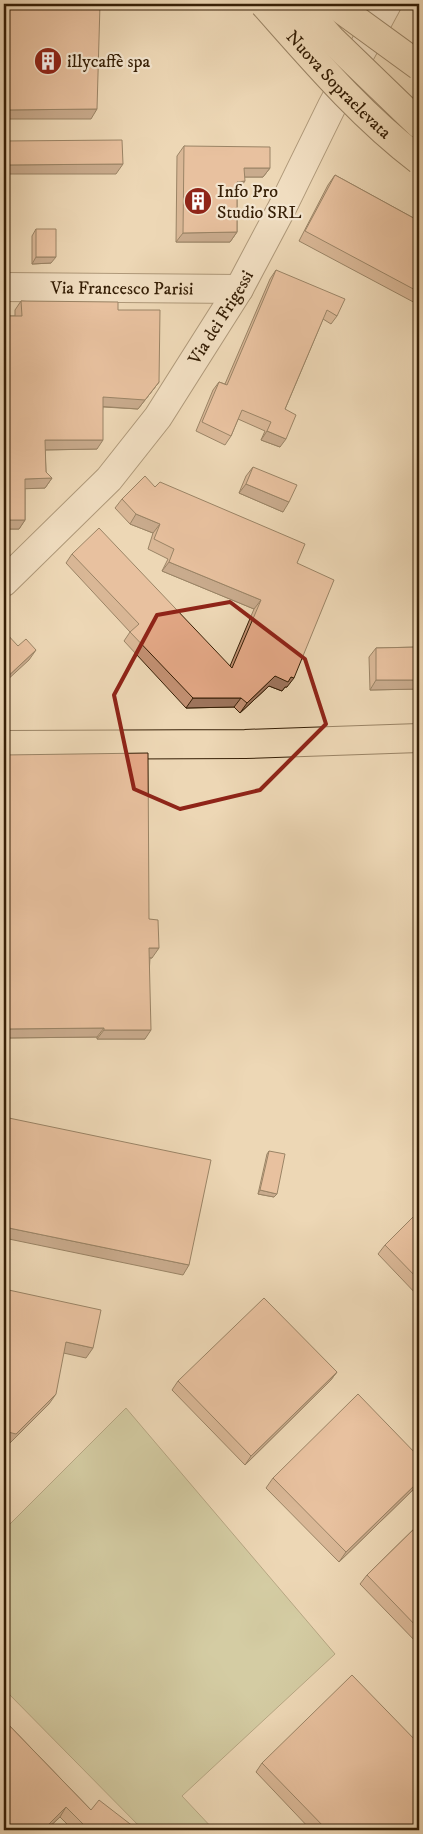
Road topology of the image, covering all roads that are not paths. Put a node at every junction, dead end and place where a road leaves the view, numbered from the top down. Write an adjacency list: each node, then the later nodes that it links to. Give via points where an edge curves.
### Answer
1 (264, 4): 7 (highway, Nuova Sopraelevata, bridge, via 357,104)
2 (300, 4): 6 (highway, Nuova Sopraelevata, bridge)
3 (334, 4): 5 (highway, bridge)
4 (384, 9): 9 (street, Via dei Frigessi)
5 (419, 66)
6 (419, 124)
7 (419, 160)
8 (4, 287): 9 (street, Via Francesco Parisi)
9 (239, 290): 10 (street, Via dei Frigessi, via 158,417 115,471)
10 (4, 582)
11 (419, 738): 12 (highway)
12 (245, 744): 13 (highway); 14 (highway)
13 (4, 745)
14 (419, 752)

